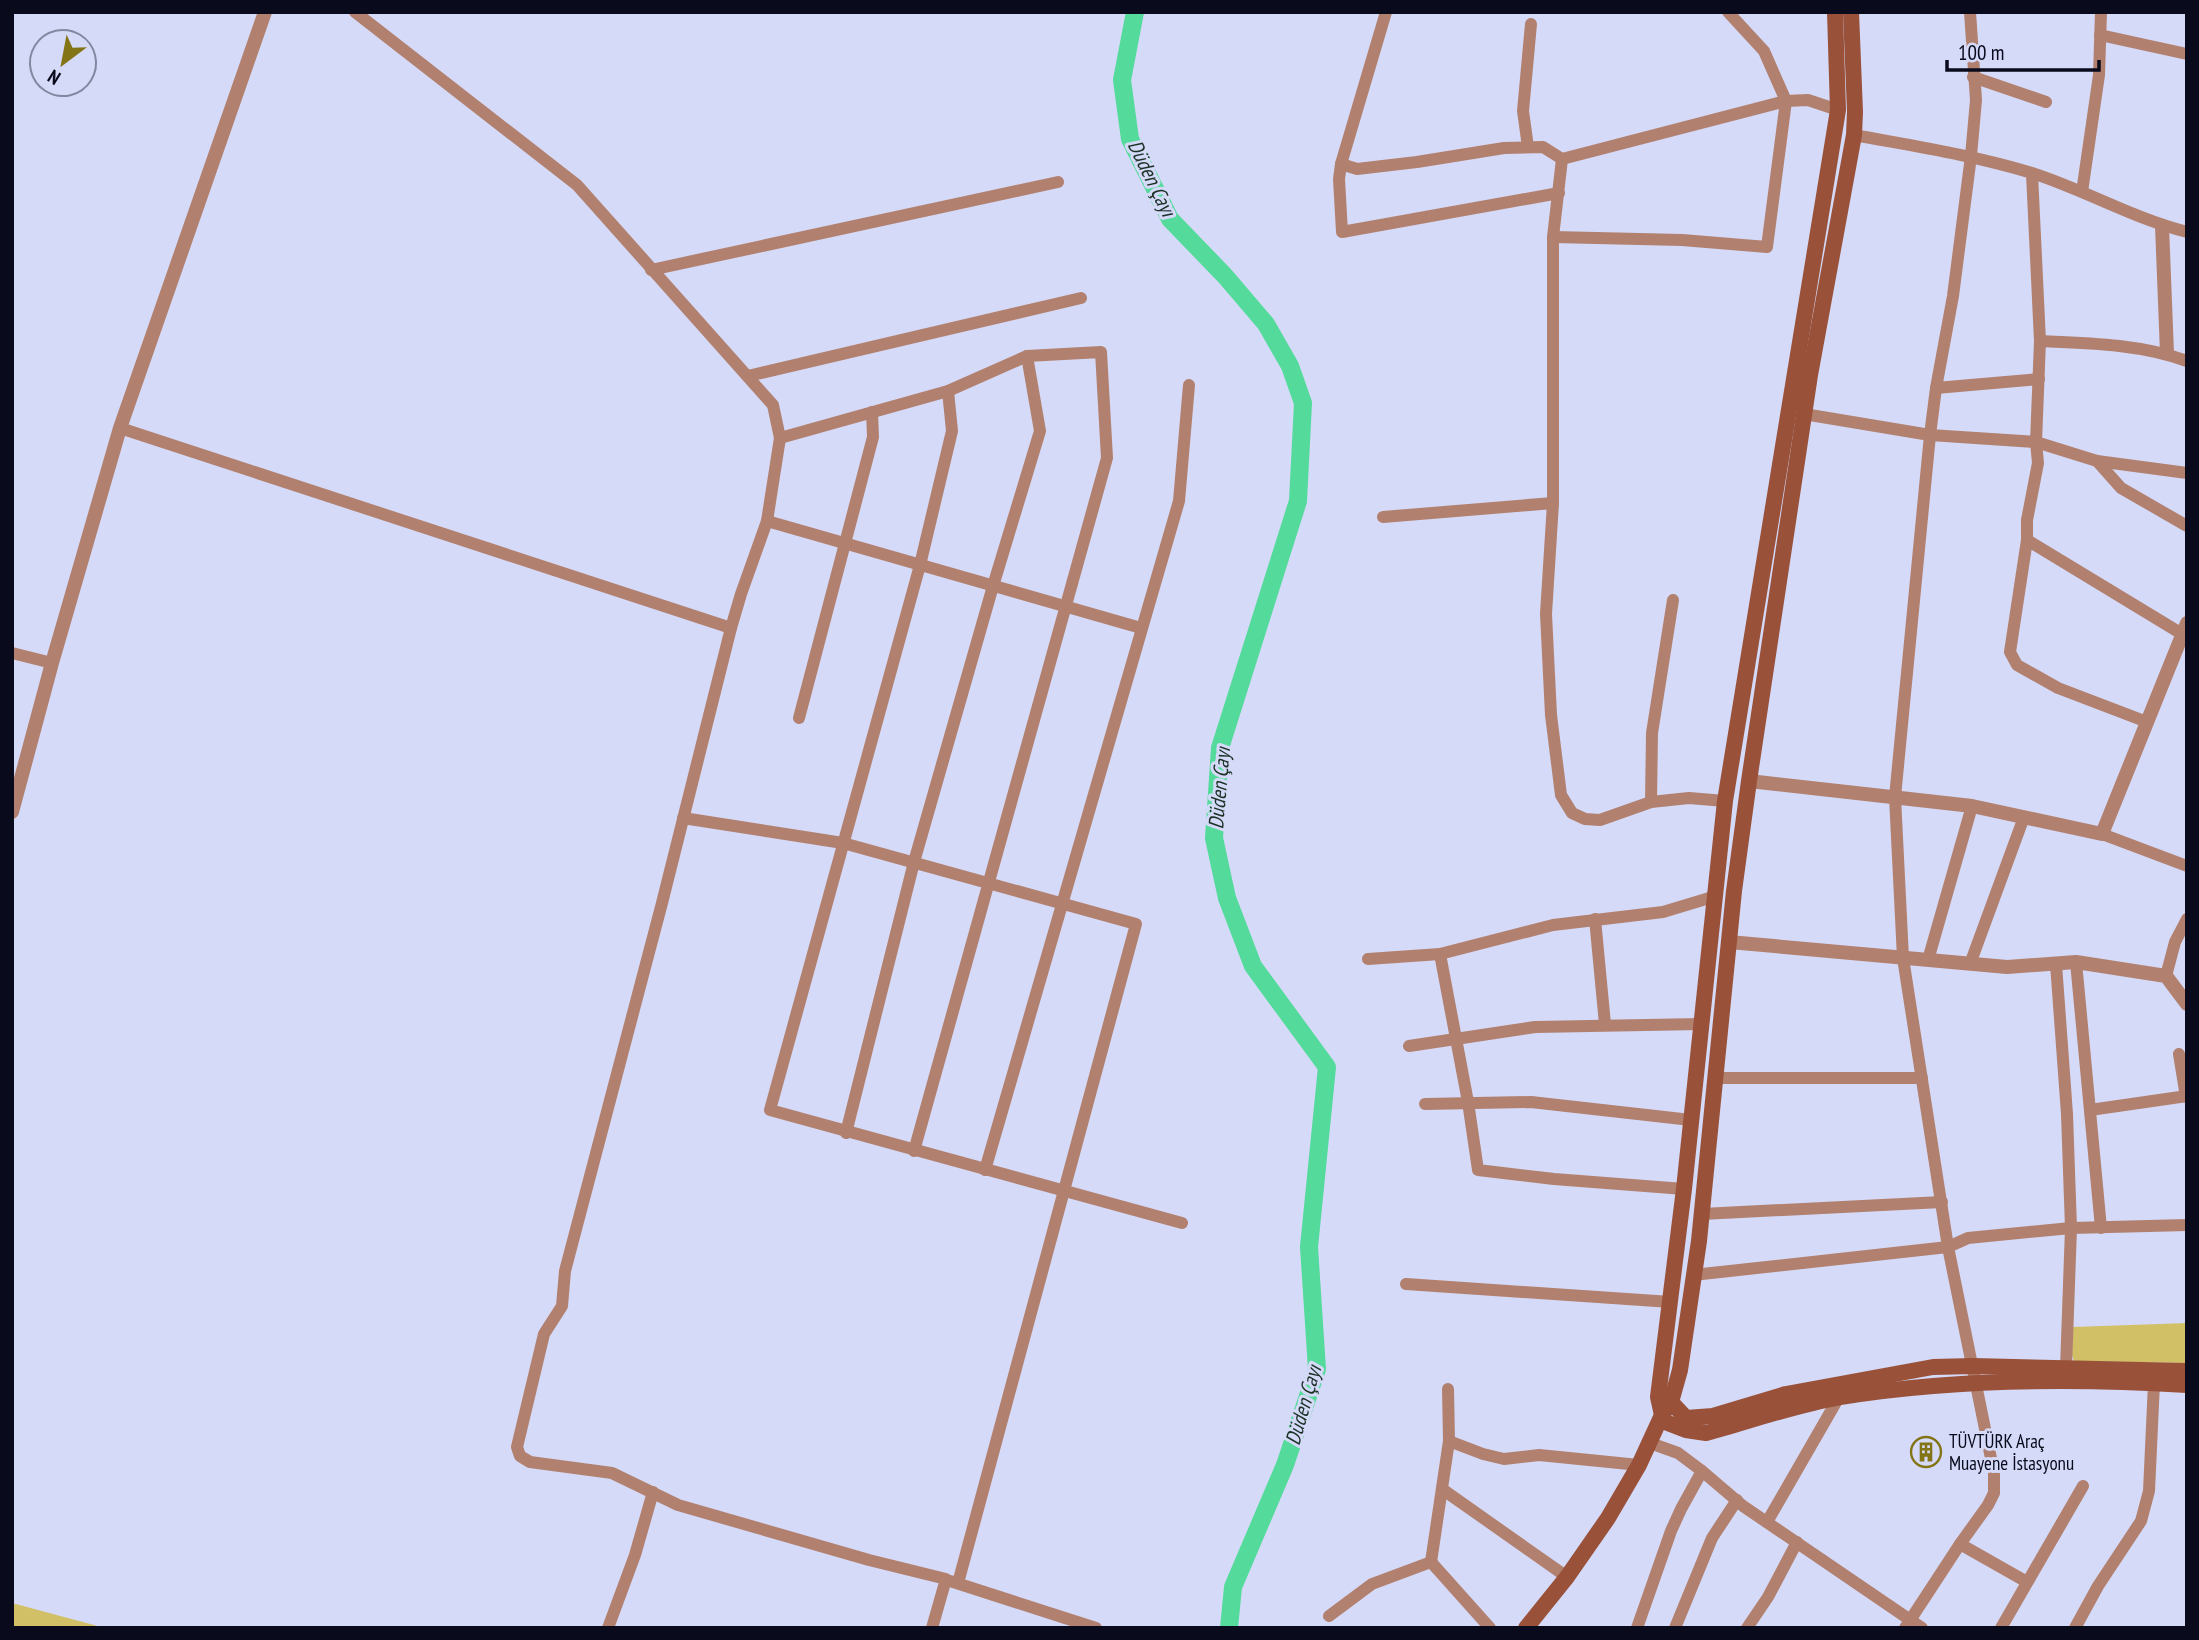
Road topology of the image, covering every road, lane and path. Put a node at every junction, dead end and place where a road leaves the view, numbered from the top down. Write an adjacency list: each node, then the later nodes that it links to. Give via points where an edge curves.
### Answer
1 (265, 12): 42 (street)
2 (355, 12): 29 (street, via 577,185)
3 (1386, 12): 21 (street)
4 (1728, 12): 13 (street, via 1764,51)
5 (1835, 12): 15 (main road)
6 (1851, 12): 16 (main road)
7 (1970, 12): 12 (street)
8 (2101, 12): 10 (street)
9 (1531, 24): 18 (street, via 1523,111)
10 (2100, 35): 11 (street); 24 (street, via 2099,75)
11 (2187, 54)
12 (1973, 78): 14 (street); 19 (street, via 1976,100)
13 (1786, 102): 15 (street, via 1808,100); 20 (street); 28 (street, via 1767,247)
14 (2046, 102)
15 (1838, 110): 16 (main road); 67 (main road)
16 (1855, 112): 17 (main road)
17 (1854, 135): 19 (street); 41 (main road)
18 (1528, 147): 20 (street, via 1542,146); 21 (street, via 1357,169)
19 (1971, 156): 22 (street); 38 (street)
20 (1562, 159): 25 (street)
21 (1341, 164): 25 (street, via 1342,232)
22 (2032, 174): 24 (street); 31 (street)
23 (1058, 182): 29 (street)
24 (2081, 192): 26 (street)
25 (1559, 193): 28 (street)
26 (2162, 226): 27 (street); 32 (street)
27 (2187, 232)
28 (1553, 237): 48 (street)
29 (651, 270): 35 (street)
30 (1081, 298): 35 (street)
31 (2040, 341): 32 (street); 36 (street)
32 (2167, 354): 34 (street)
33 (1027, 356): 39 (street); 55 (street, via 1040,431); 57 (street, via 1101,352 1107,458)
34 (2187, 360)
35 (748, 376): 44 (street, via 773,405)
36 (2039, 379): 38 (street); 45 (street)
37 (1189, 385): 59 (street, via 1179,501)
38 (1936, 387): 43 (street)
39 (948, 391): 40 (street); 54 (street, via 952,431)
40 (872, 412): 44 (street); 53 (street, via 873,438)
41 (1804, 414): 43 (street); 65 (main road)
42 (120, 428): 58 (street); 62 (street)
43 (1930, 435): 45 (street); 66 (street)
44 (780, 438): 50 (street)
45 (2036, 442): 46 (street); 52 (street, via 2038,463)
46 (2098, 461): 47 (street); 51 (street, via 2122,488)
47 (2187, 473)
48 (1553, 503): 49 (street); 68 (street, via 1546,614 1561,795 1572,813 1585,819 1600,820)
49 (1383, 517)
50 (767, 521): 53 (street); 58 (street)
51 (2187, 527)
52 (2027, 540): 60 (street); 64 (street, via 2010,652 2017,665 2058,688)
53 (845, 543): 54 (street); 63 (street)
54 (920, 565): 55 (street); 74 (street)
55 (993, 586): 57 (street); 75 (street)
56 (1672, 600): 68 (street, via 1652,733)
57 (1066, 607): 59 (street); 77 (street)
58 (732, 628): 72 (street)
59 (1141, 628): 79 (street)
60 (2185, 631): 64 (street)
61 (12, 653): 62 (street)
62 (51, 663): 70 (street)
63 (799, 718)
64 (2147, 722): 73 (street)
65 (1749, 781): 66 (street); 82 (main road)
66 (1895, 797): 69 (street); 85 (street)
67 (1726, 801): 68 (street); 78 (main road)
68 (1651, 802)
69 (1972, 806): 71 (street); 87 (street)
70 (12, 812)
71 (2024, 817): 73 (street); 89 (street)
72 (683, 818): 74 (street); 140 (street, via 565,1271 562,1306 544,1334 517,1447 520,1456 530,1462 612,1473)
73 (2102, 834): 76 (street)
74 (844, 843): 75 (street); 106 (street, via 769,1110)
75 (914, 862): 77 (street); 106 (street)
76 (2187, 866)
77 (989, 883): 79 (street); 107 (street)
78 (1716, 896): 80 (street, via 1663,912); 94 (main road)
79 (1062, 903): 108 (street); 110 (street, via 1136,924)
80 (1595, 919): 84 (street); 93 (street)
81 (2187, 919): 83 (street)
82 (1729, 942): 85 (street); 95 (main road)
83 (2181, 945): 91 (street)
84 (1440, 954): 86 (street); 96 (street)
85 (1903, 958): 87 (street); 100 (street)
86 (1368, 959)
87 (1928, 960): 89 (street)
88 (2076, 962): 90 (street); 91 (street); 104 (street)
89 (1970, 964): 90 (street)
90 (2056, 964): 116 (street)
91 (2166, 976): 92 (street)
92 (2187, 1004)
93 (1605, 1024): 94 (street); 96 (street, via 1535,1027)
94 (1701, 1024): 95 (street); 105 (main road)
95 (1721, 1025): 99 (main road)
96 (1456, 1039): 97 (street); 102 (street)
97 (1409, 1046)
98 (2179, 1054): 101 (street)
99 (1716, 1078): 100 (street); 112 (main road)
100 (1922, 1078): 111 (street)
101 (2186, 1096): 104 (street)
102 (1468, 1102): 103 (street); 105 (street, via 1531,1102); 109 (street, via 1478,1170)
103 (1425, 1104)
104 (2090, 1110): 115 (street)
105 (1691, 1120): 109 (main road)
106 (846, 1133): 107 (street)
107 (914, 1150): 108 (street)
108 (985, 1170): 110 (street)
109 (1684, 1189): 120 (main road)
110 (1063, 1192): 113 (street); 147 (street)
111 (1942, 1202): 112 (street); 117 (street)
112 (1702, 1214): 118 (main road)
113 (1182, 1223)
114 (2187, 1225): 115 (street)
115 (2101, 1227): 116 (street)
116 (2071, 1228): 117 (street, via 1968,1238); 122 (street)
117 (1948, 1247): 118 (street); 121 (street)
118 (1693, 1275): 131 (main road, via 1680,1370)
119 (1406, 1284): 120 (street)
120 (1671, 1302): 131 (main road, via 1658,1397)
121 (1973, 1366): 122 (main road); 124 (main road); 126 (street)
122 (2066, 1368): 123 (main road)
123 (2187, 1371)
124 (1893, 1374): 129 (street); 132 (main road, via 1786,1394)
125 (2154, 1383): 126 (main road); 127 (main road); 162 (street, via 2150,1491 2141,1521)
126 (1977, 1384): 129 (main road); 144 (street, via 1994,1493)
127 (2187, 1385)
128 (1448, 1389): 133 (street)
129 (1900, 1391): 130 (main road)
130 (1839, 1397): 132 (main road, via 1706,1433); 142 (street)
131 (1664, 1414): 132 (main road); 134 (main road)
132 (1686, 1424): 135 (street)
133 (1449, 1441): 136 (street, via 1504,1459 1539,1455); 139 (street)
134 (1650, 1443): 135 (street); 136 (main road)
135 (1678, 1453): 137 (street)
136 (1639, 1465): 146 (main road)
137 (1702, 1471): 141 (street); 157 (street, via 1671,1531)
138 (2083, 1486): 148 (street)
139 (1442, 1489): 145 (street); 146 (street)
140 (653, 1492): 147 (street, via 678,1505); 152 (street)
141 (1737, 1500): 142 (street); 158 (street, via 1712,1538)
142 (1767, 1522): 143 (street)
143 (1797, 1542): 150 (street); 151 (street)
144 (1959, 1544): 148 (street); 151 (street)
145 (1431, 1562): 149 (street, via 1372,1584); 155 (street)
146 (1567, 1577): 156 (main road)
147 (952, 1581): 153 (street); 154 (street)
148 (2027, 1582): 161 (street)
149 (1329, 1616)
150 (1750, 1624): 159 (street)
151 (1908, 1624): 160 (street)
152 (608, 1628)
153 (932, 1628)
154 (1096, 1628)
155 (1490, 1628)
156 (1526, 1628)
157 (1637, 1628)
158 (1675, 1628)
159 (1765, 1628)
160 (1922, 1628)
161 (2001, 1628)
162 (2075, 1628)

